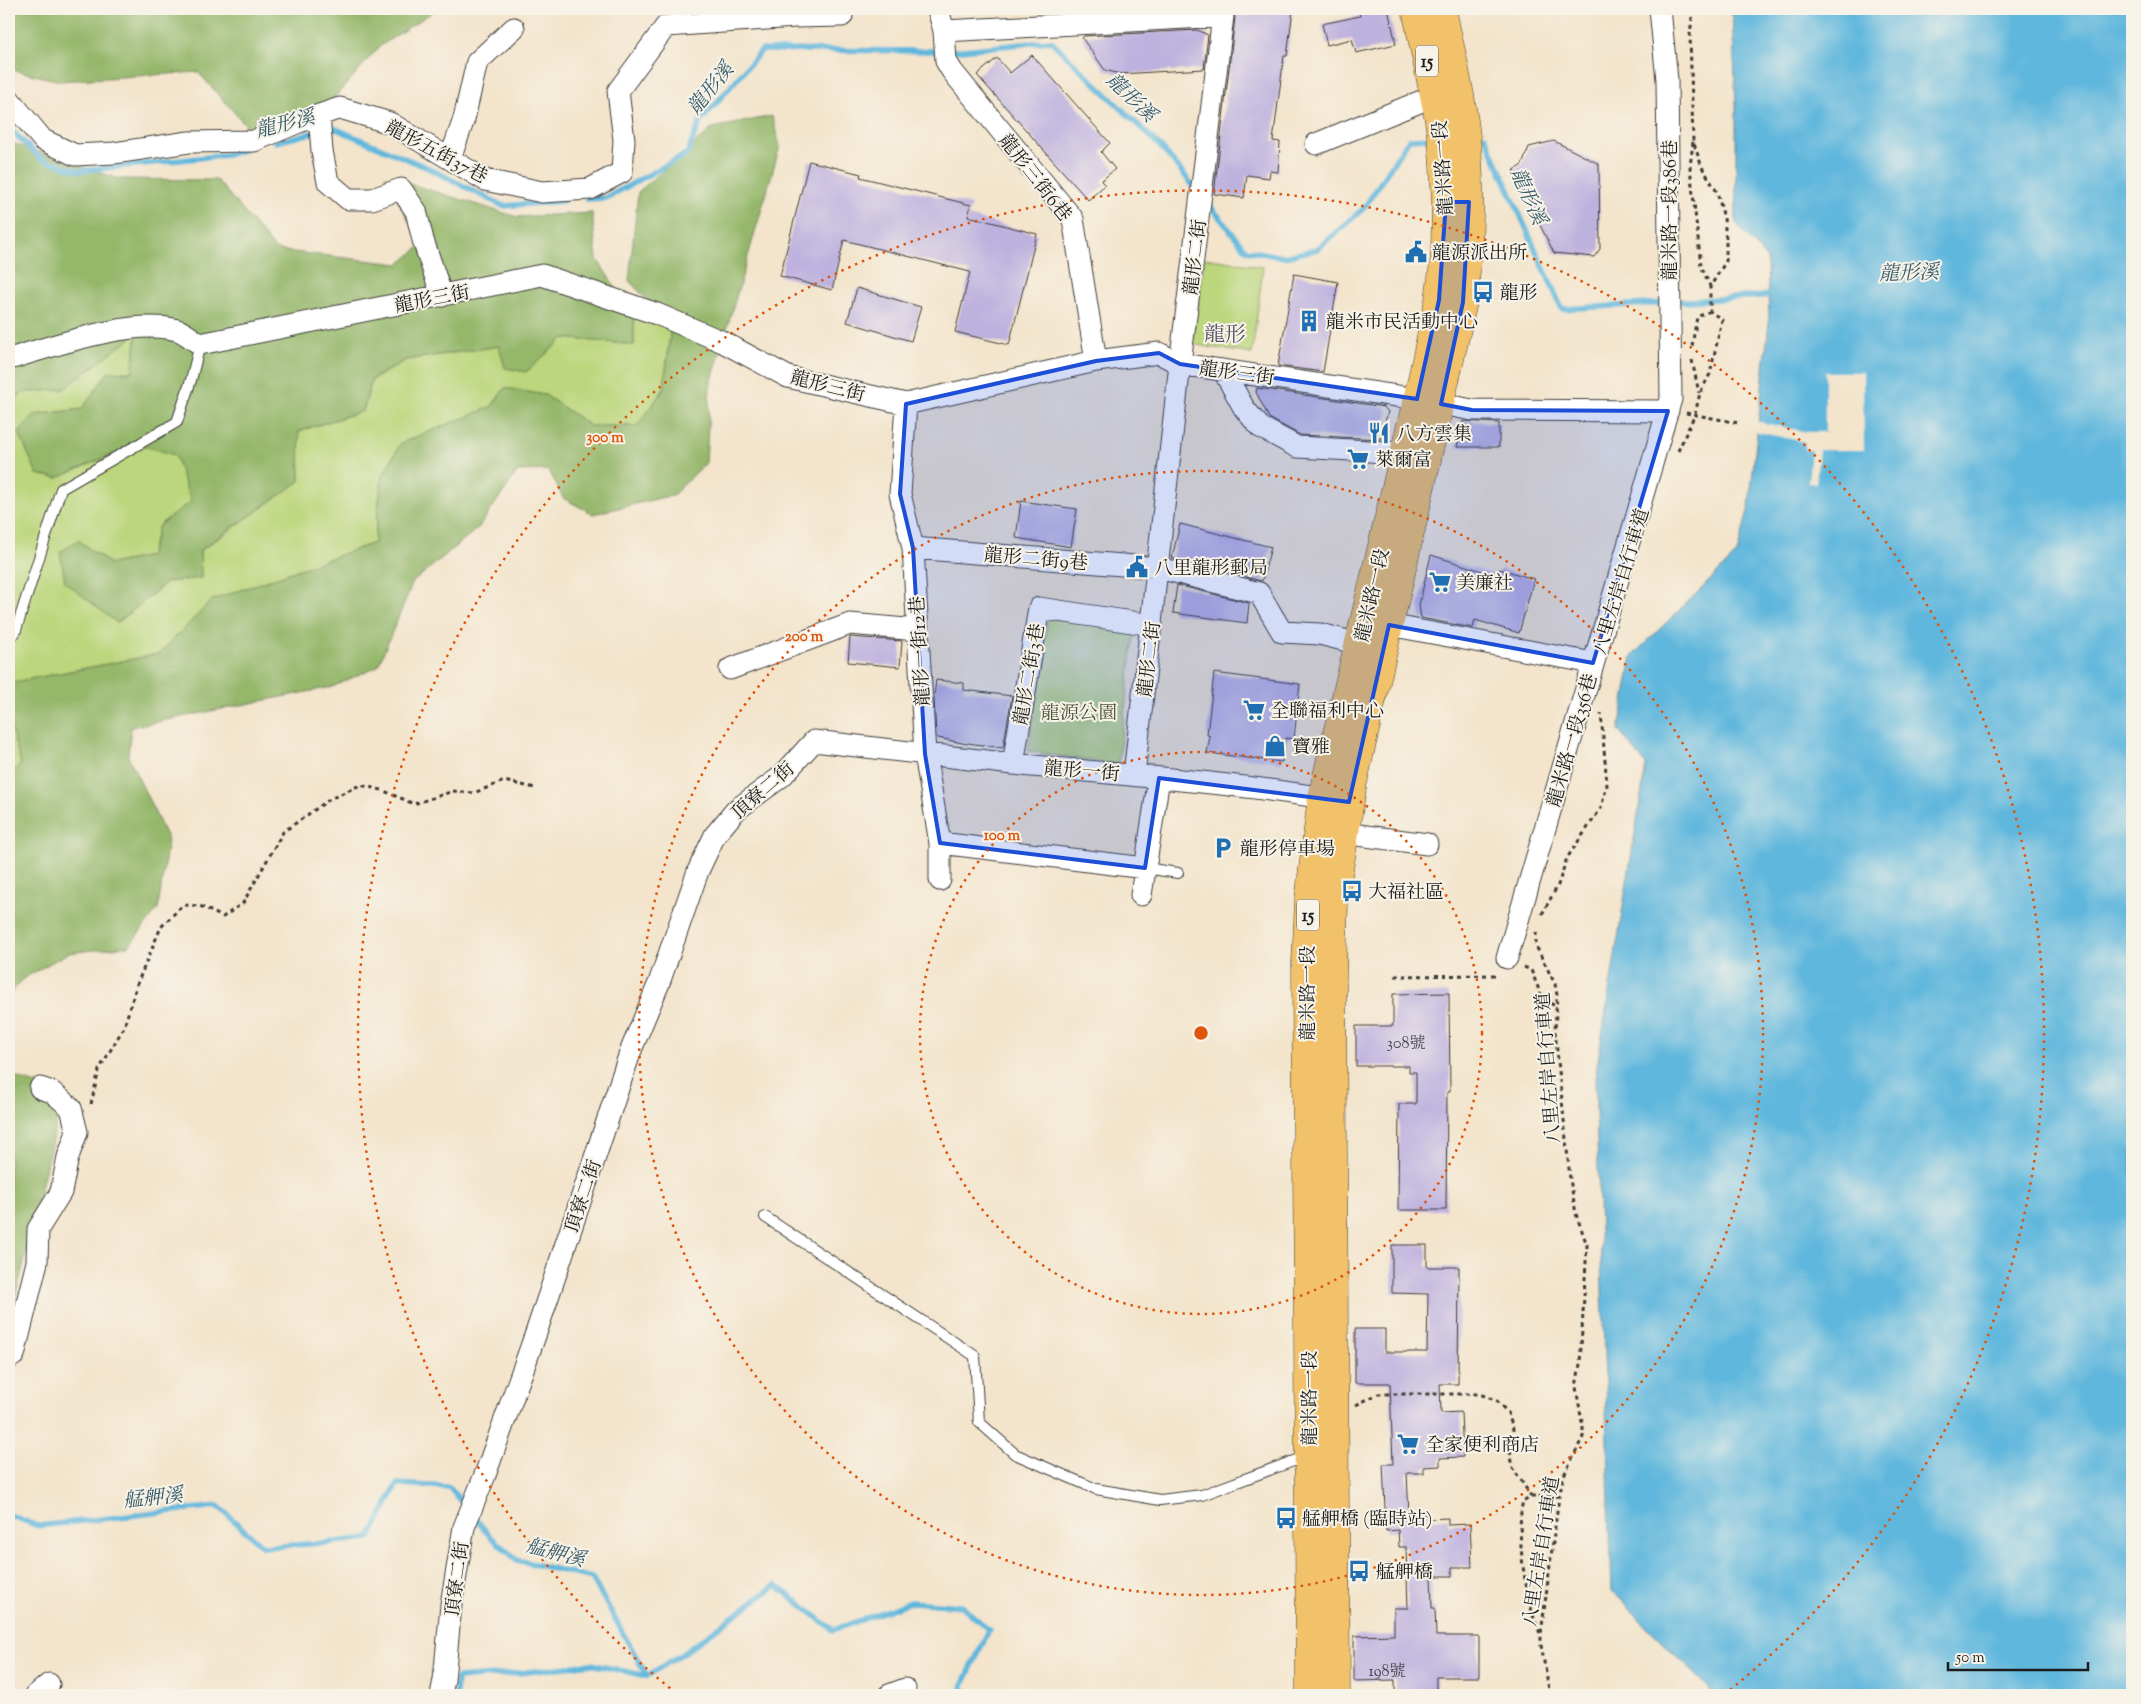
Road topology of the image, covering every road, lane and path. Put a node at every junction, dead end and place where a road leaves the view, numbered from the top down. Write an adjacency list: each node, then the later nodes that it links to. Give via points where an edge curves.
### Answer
1 (842, 9): 14 (street, 龍形五街37巷, via 842,16 666,26 618,91 624,140 622,172 590,189 542,192 485,180)
2 (938, 9): 8 (street, 龍形三街6巷)
3 (1416, 9): 10 (main road, 龍米路一段 / 15)
4 (1442, 9): 10 (main road, 龍米路一段 / 15)
5 (1660, 9): 26 (street, 龍米路一段386巷, via 1667,80 1672,318 1671,399)
6 (1693, 9): 12 (path, via 1690,35)
7 (514, 28): 14 (street, via 477,62 464,120)
8 (944, 35): 20 (street, 龍形三街6巷, via 946,61 952,71 1073,218); 21 (street, 龍形二街, via 1223,16)
9 (9, 99): 11 (street, 龍形五街37巷, via 44,140 74,155 208,141 254,141)
10 (1445, 108): 13 (street); 24 (main road, 龍米路一段 / 15, via 1455,149 1458,202 1445,256)
11 (319, 115): 14 (street, 龍形五街37巷, via 340,108 390,123); 16 (street, via 328,182 348,199 372,199 402,189 416,211)
12 (1693, 141): 15 (path, via 1690,167 1701,266); 15 (path, via 1702,167 1717,192 1725,225 1726,261)
13 (1316, 144)
14 (450, 158)
15 (1710, 287): 17 (path)
16 (442, 296): 18 (street, 龍形三街); 25 (street, 龍形三街, via 542,275 657,314 723,342 788,377)
17 (1710, 311): 23 (path, via 1722,320 1710,374); 23 (path, via 1697,317 1690,355)
18 (200, 344): 19 (street, via 179,330 143,327); 36 (lane, via 177,422 61,489 15,633)
19 (9, 359)
20 (1096, 361): 21 (street, 龍形三街, via 1159,353); 25 (street, 龍形三街)
21 (1180, 364): 22 (street, 龍形三街); 32 (street, 龍形二街)
22 (1223, 370): 24 (street, 龍形三街); 29 (street, via 1244,408 1260,427 1297,447)
23 (1700, 393): 27 (path)
24 (1429, 401): 26 (street, via 1472,410); 29 (main road, 龍米路一段 / 15); 34 (main road, 龍米路一段 / 15)
25 (906, 404): 31 (street, 龍形一街12巷, via 900,494)
26 (1668, 410): 27 (path); 38 (street, 龍米路一段386巷)
27 (1695, 414): 28 (path); 30 (path)
28 (1738, 423)
29 (1405, 453): 37 (main road, 龍米路一段 / 15)
30 (1674, 458)
31 (913, 548): 32 (street, 龍形二街9巷); 35 (street, 龍形一街12巷)
32 (1159, 568): 33 (street, 龍形二街); 37 (street, 龍形二街9巷, via 1258,592 1282,632 1320,634)
33 (1152, 625): 43 (street, 龍形二街3巷, via 1040,608); 44 (street, 龍形二街)
34 (1389, 626): 38 (street, 龍米路一段356巷); 48 (main road, 龍米路一段 / 15)
35 (918, 630): 39 (street, via 850,624); 42 (street, 龍形一街12巷)
36 (9, 636)
37 (1359, 644): 47 (main road, 龍米路一段 / 15)
38 (1593, 662): 58 (street, 龍米路一段356巷)
39 (730, 669)
40 (1601, 708): 56 (path, via 1607,786 1601,808 1567,858 1558,885)
41 (814, 741): 42 (street, 龍形一街); 70 (street, 頂寮二街, via 782,776 736,810 715,835 698,871 660,983 631,1050 536,1333 464,1527)
42 (925, 754): 43 (street, 龍形一街); 50 (street, 龍形一街12巷)
43 (1012, 764): 44 (street, 龍形一街)
44 (1134, 775): 45 (street, 龍形一街)
45 (1159, 778): 47 (street, 龍形一街); 52 (street)
46 (535, 788): 62 (path, via 504,781 474,793 453,791 414,804 382,790 360,785 330,799 283,832 243,904 223,917 200,906 183,906 161,927 137,984 124,1027 99,1070 91,1103)
47 (1322, 797): 48 (street, 龍形一街); 66 (main road, 龍米路一段 / 15, via 1310,884 1306,963)
48 (1349, 802): 49 (main road, 龍米路一段 / 15)
49 (1344, 832): 51 (street); 72 (main road, 龍米路一段 / 15, via 1334,900 1332,975)
50 (940, 843): 52 (street); 54 (street, 龍形一街12巷)
51 (1427, 844)
52 (1145, 868): 53 (lane); 55 (street)
53 (1178, 873)
54 (940, 880)
55 (1141, 895)
56 (1541, 915)
57 (1539, 923): 60 (path, 八里左岸自行車道, via 1536,946 1554,984)
58 (1507, 958): 59 (path, via 1501,975); 60 (path, via 1531,970 1543,1000)
59 (1395, 976)
60 (1556, 1006): 68 (path, 八里左岸自行車道, via 1555,1031 1570,1179 1576,1214 1587,1245 1576,1387 1583,1437 1564,1475)
61 (40, 1088): 62 (street, via 52,1092 71,1108)
62 (77, 1132): 64 (street, via 60,1192 38,1229 37,1262 14,1355)
63 (765, 1217): 66 (lane, via 975,1356 979,1422 1015,1454 1096,1489 1160,1500 1202,1495)
64 (9, 1358)
65 (1351, 1408): 67 (path, via 1378,1394 1480,1394 1497,1400 1508,1413 1513,1429 1512,1468)
66 (1309, 1455): 71 (main road, 龍米路一段 / 15)
67 (1531, 1496): 68 (path); 69 (path, via 1523,1501 1520,1511 1523,1563 1534,1619)
68 (1559, 1496): 69 (path, 八里左岸自行車道)
69 (1541, 1634): 73 (path, 八里左岸自行車道)
70 (441, 1695)
71 (1310, 1695)
72 (1336, 1695)
73 (1550, 1695)

